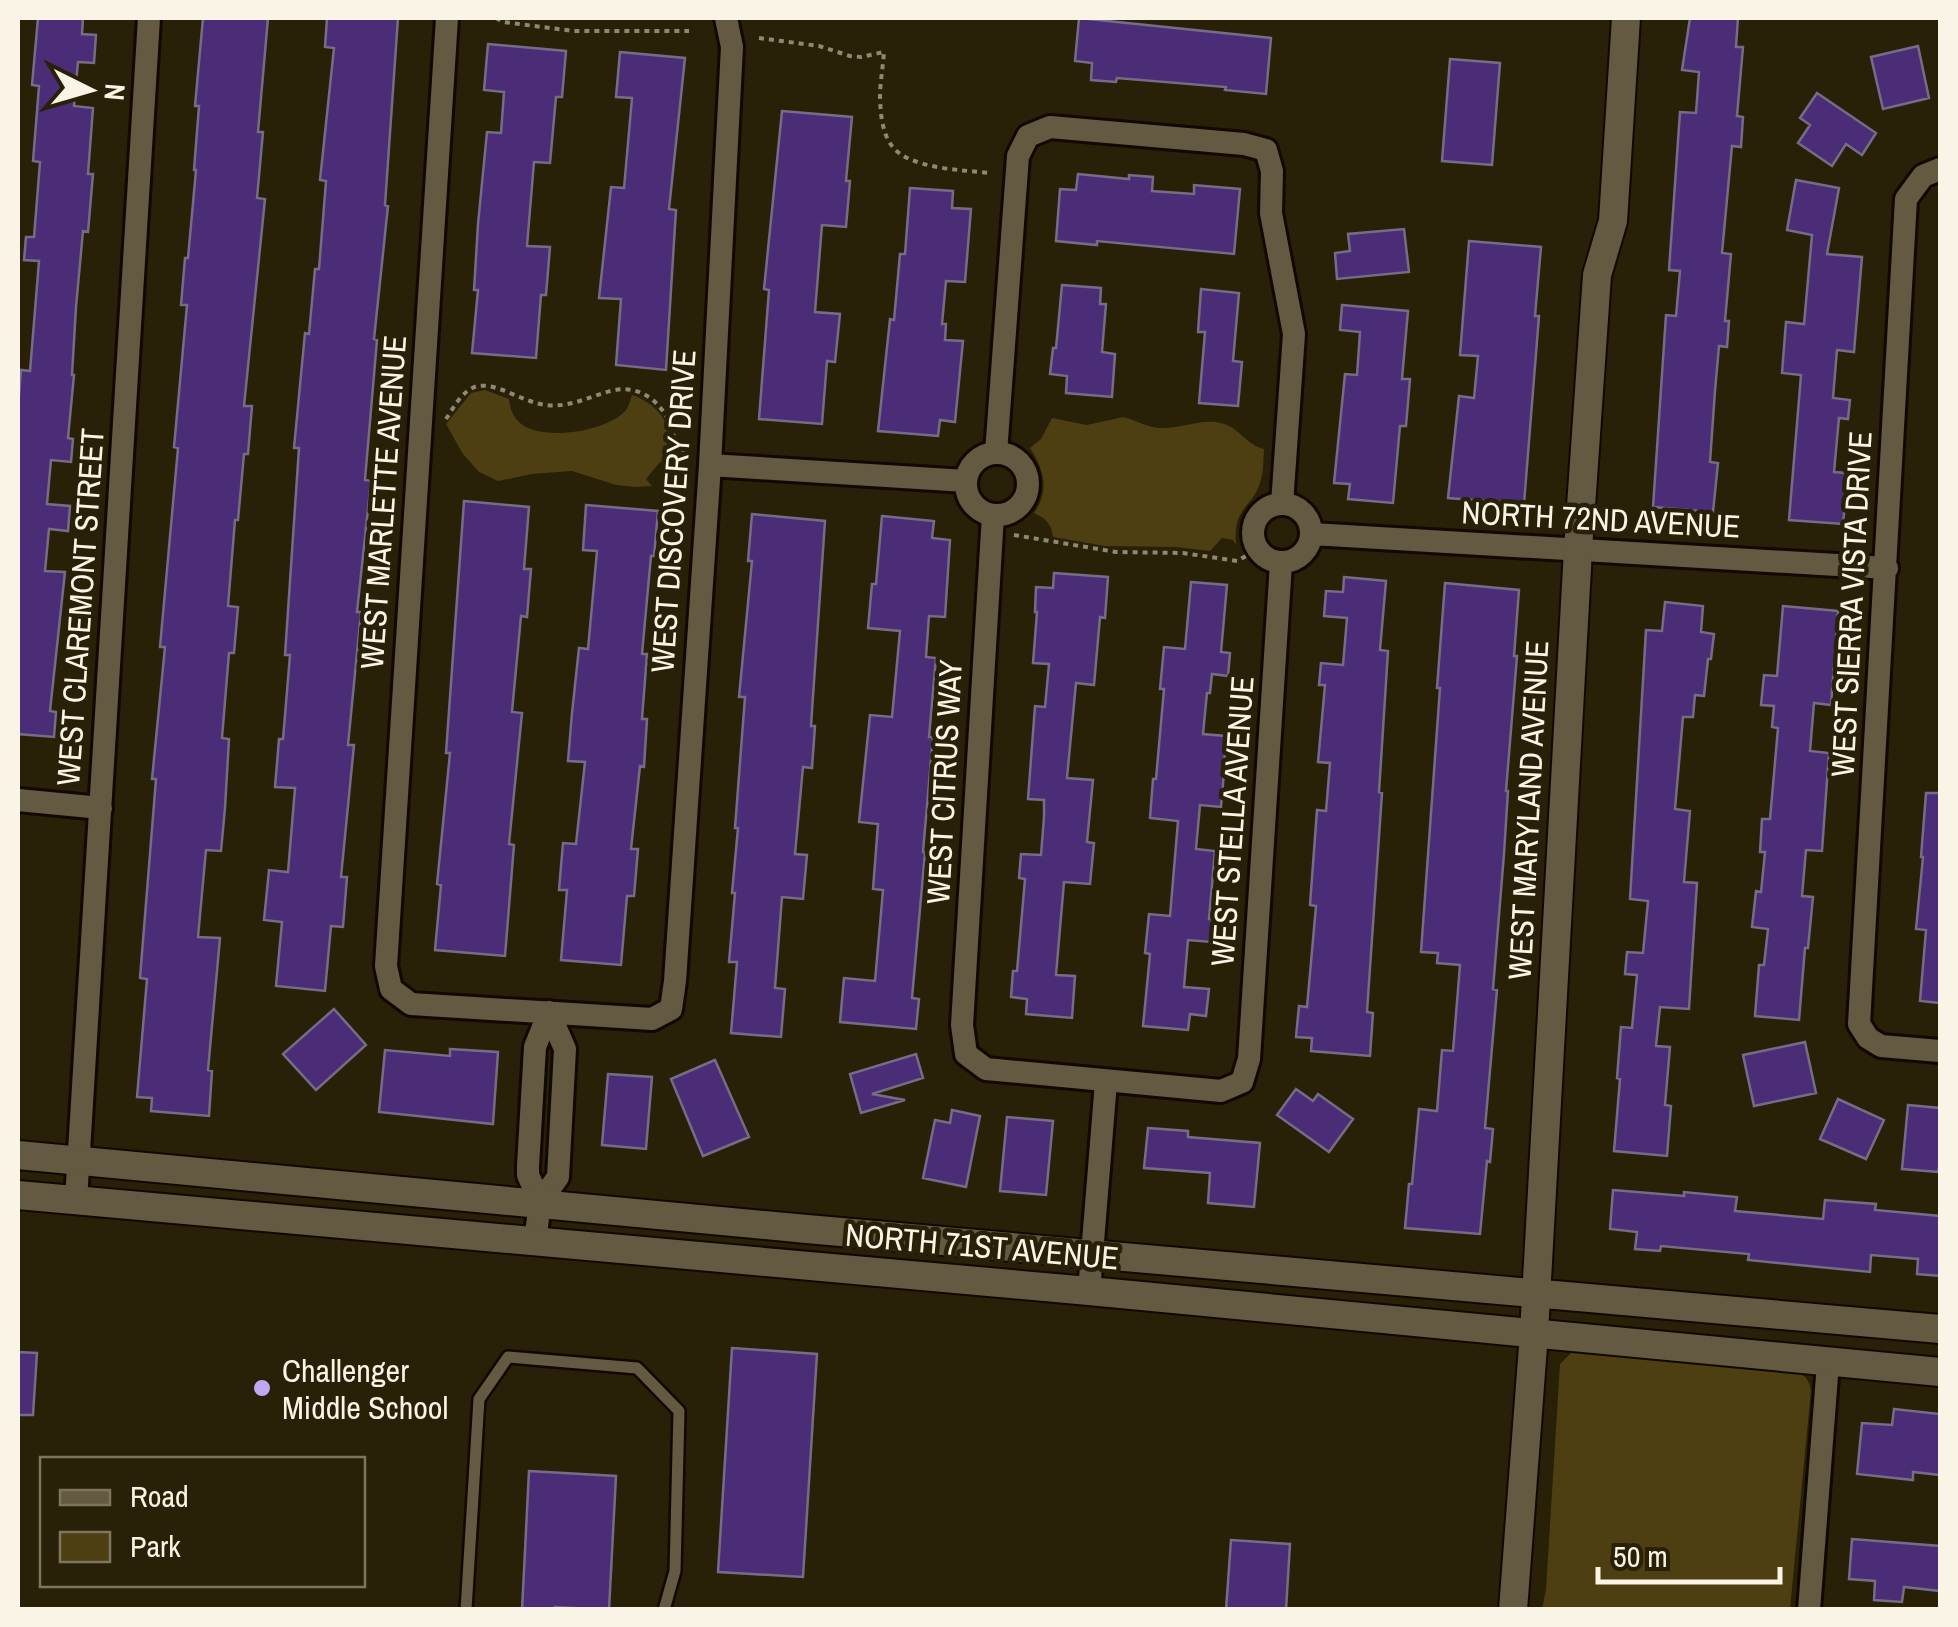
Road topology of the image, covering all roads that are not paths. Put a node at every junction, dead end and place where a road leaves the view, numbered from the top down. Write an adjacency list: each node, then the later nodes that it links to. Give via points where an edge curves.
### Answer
1 (150, 18): 16 (street, WEST CLAREMONT STREET)
2 (446, 18): 17 (street, WEST MARLETTE AVENUE, via 386,966 391,989 411,1004)
3 (726, 18): 7 (street, WEST DISCOVERY DRIVE, via 732,46)
4 (1626, 18): 12 (street, WEST MARYLAND AVENUE, via 1613,221 1597,276)
5 (1932, 172): 14 (street, WEST SIERRA VISTA DRIVE, via 1906,199)
6 (996, 453): 8 (street, via 979,459); 9 (street, via 1018,156 1028,136 1050,127 1244,144 1266,150 1272,171 1271,214 1294,334); 10 (street, via 1021,464 1028,481 1018,506)
7 (710, 464): 8 (street); 17 (street, WEST DISCOVERY DRIVE, via 670,1009 652,1019)
8 (966, 481): 10 (street, via 976,507)
9 (1282, 504): 11 (street, via 1306,516); 13 (street, via 1263,510 1253,528 1262,556)
10 (992, 515): 19 (street, WEST CITRUS WAY, via 962,1025 966,1054 986,1069)
11 (1312, 534): 12 (street, NORTH 72ND AVENUE); 13 (street, via 1299,558)
12 (1578, 550): 14 (street, NORTH 72ND AVENUE); 28 (street, WEST MARYLAND AVENUE)
13 (1281, 563): 19 (street, WEST STELLA AVENUE, via 1249,1059 1242,1082 1221,1091)
14 (1886, 568): 18 (street, WEST SIERRA VISTA DRIVE, via 1859,1024 1881,1046)
15 (18, 800): 16 (street)
16 (100, 808): 21 (street, WEST CLAREMONT STREET)
17 (550, 1012): 24 (street, via 565,1049 558,1177)
18 (1940, 1051)
19 (1106, 1082): 26 (street)
20 (18, 1154): 21 (street, NORTH 71ST AVENUE)
21 (79, 1160): 23 (street, WEST CLAREMONT STREET); 24 (street, NORTH 71ST AVENUE)
22 (18, 1195): 23 (street, NORTH 71ST AVENUE)
23 (76, 1200): 25 (street, NORTH 71ST AVENUE)
24 (540, 1202): 25 (street); 26 (street, NORTH 71ST AVENUE)
25 (535, 1242): 27 (street, NORTH 71ST AVENUE)
26 (1091, 1253): 27 (street); 28 (street, NORTH 71ST AVENUE)
27 (1089, 1291): 30 (street, NORTH 71ST AVENUE)
28 (1536, 1293): 29 (street, NORTH 71ST AVENUE); 30 (street, WEST MARYLAND AVENUE)
29 (1940, 1329)
30 (1534, 1333): 31 (street, NORTH 71ST AVENUE); 35 (street, WEST MARYLAND AVENUE)
31 (1828, 1363): 32 (street, NORTH 71ST AVENUE); 36 (street)
32 (1940, 1372)
33 (466, 1610): 34 (lane, via 479,1399 508,1357 638,1368 679,1411 675,1571)
34 (664, 1610)
35 (1514, 1610)
36 (1809, 1610)

